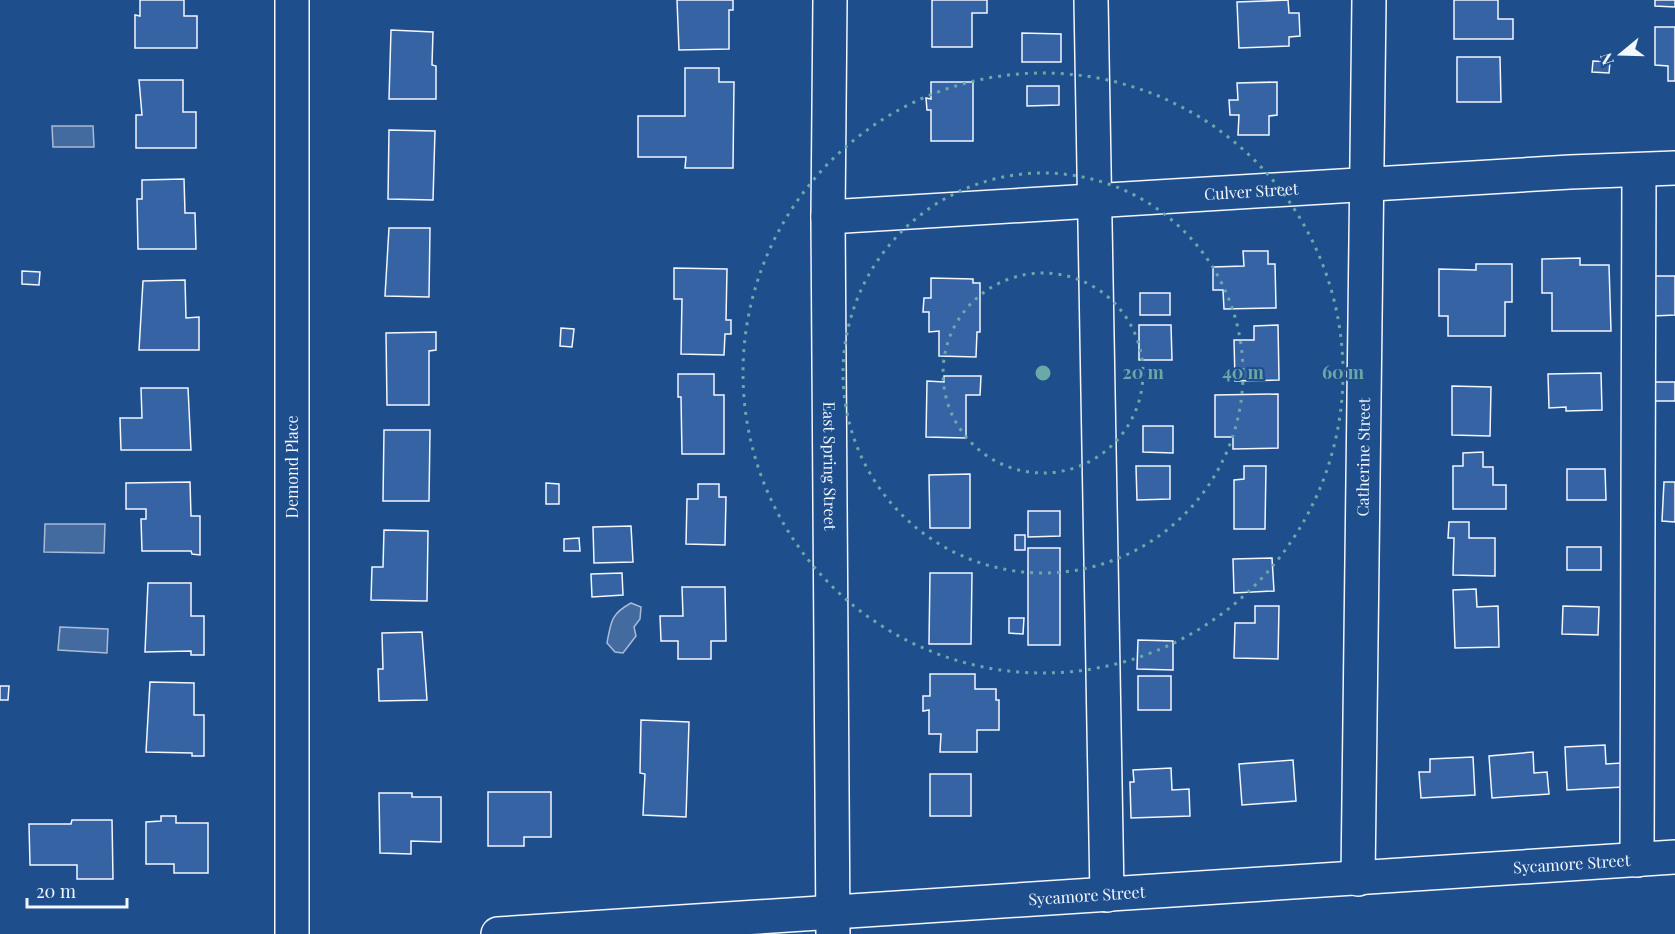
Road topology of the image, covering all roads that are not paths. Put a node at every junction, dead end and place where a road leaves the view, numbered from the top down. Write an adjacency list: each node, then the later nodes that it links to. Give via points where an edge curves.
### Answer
1 (292, 0): 15 (street, Demond Place)
2 (830, 0): 9 (street, East Spring Street)
3 (1091, 0): 8 (street)
4 (1369, 0): 7 (street, Catherine Street)
5 (1675, 168): 6 (street, Culver Street)
6 (1640, 170): 7 (street, Culver Street); 11 (street)
7 (1368, 185): 8 (street, Culver Street); 12 (street, Catherine Street)
8 (1093, 201): 9 (street, Culver Street); 13 (street)
9 (828, 217): 14 (street, East Spring Street)
10 (1675, 857): 11 (street, Sycamore Street)
11 (1636, 860): 12 (street, Sycamore Street)
12 (1358, 879): 13 (street, Sycamore Street)
13 (1107, 895): 14 (street, Sycamore Street)
14 (832, 923): 16 (street, Sycamore Street)
15 (292, 934)
16 (498, 934)

